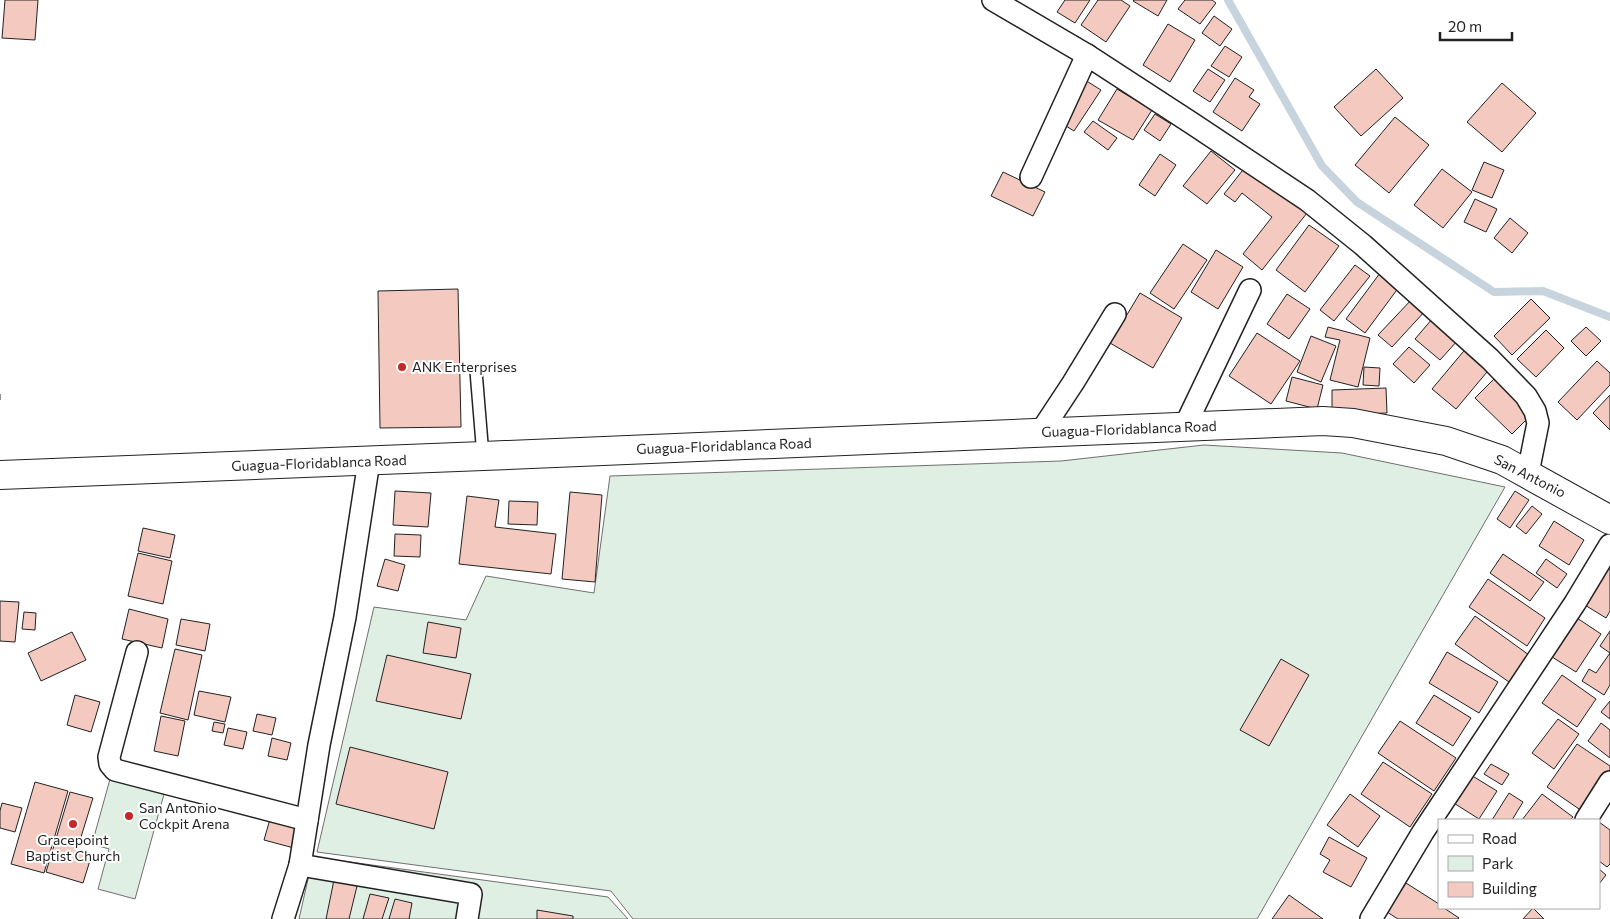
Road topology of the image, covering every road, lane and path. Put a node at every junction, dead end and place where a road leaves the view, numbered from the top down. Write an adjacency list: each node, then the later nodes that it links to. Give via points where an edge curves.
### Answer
1 (997, 1): 2 (street)
2 (1087, 55): 3 (street); 12 (street, via 1308,200 1490,358 1536,411 1537,432)
3 (1031, 177)
4 (1250, 290): 7 (street)
5 (1115, 314): 8 (street)
6 (476, 371): 10 (lane)
7 (1184, 428): 8 (main road, Guagua-Floridablanca Road); 9 (main road, Guagua-Floridablanca Road, via 1330,421)
8 (1040, 433): 10 (main road, Guagua-Floridablanca Road)
9 (1446, 441): 12 (main road, San Antonio, via 1502,460)
10 (483, 456): 11 (main road, Guagua-Floridablanca Road)
11 (369, 461): 13 (main road, Guagua-Floridablanca Road); 19 (street)
12 (1528, 473): 14 (main road, San Antonio)
13 (0, 475)
14 (1610, 520)
15 (1610, 544): 23 (street, via 1575,603 1423,832)
16 (137, 652): 19 (street, via 109,757 115,770)
17 (1610, 782): 18 (street)
18 (1587, 819)
19 (307, 820): 20 (street)
20 (300, 865): 21 (street); 22 (street, via 471,894)
21 (283, 919)
22 (467, 919)
23 (1371, 919)

